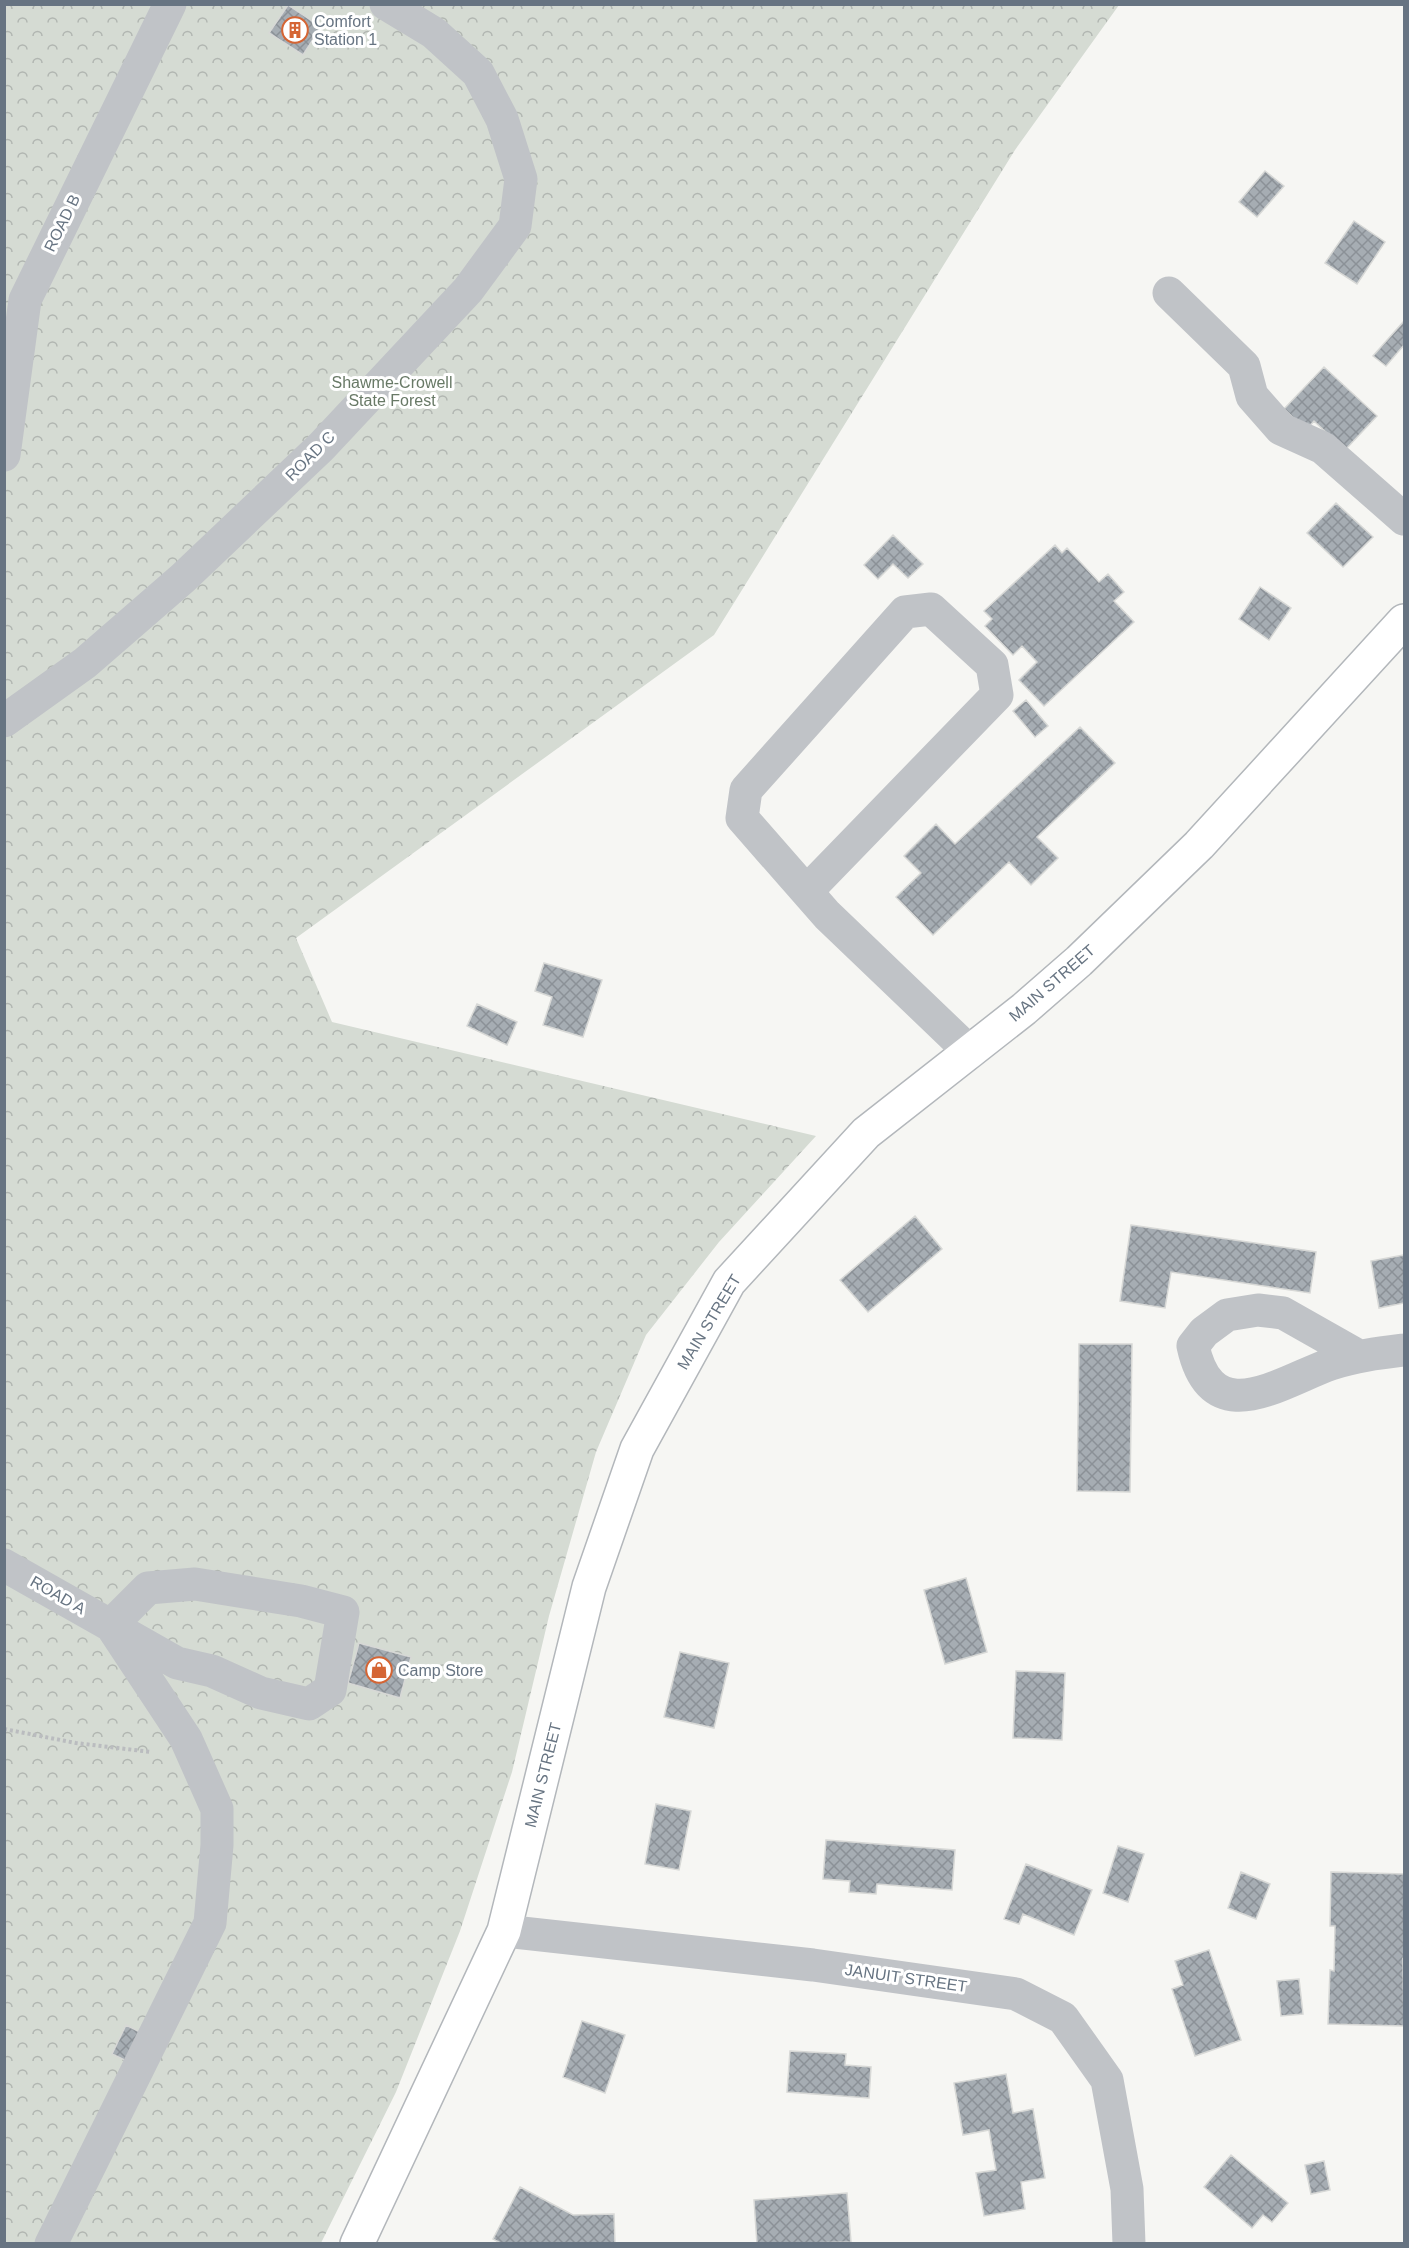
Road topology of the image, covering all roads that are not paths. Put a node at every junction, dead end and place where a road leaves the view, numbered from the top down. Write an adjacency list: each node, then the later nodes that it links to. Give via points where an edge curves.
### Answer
1 (170, 4): 4 (street, ROAD B, via 25,300)
2 (387, 4): 7 (street, ROAD C, via 434,33 478,73 502,119 521,179 515,226 468,290 321,447 183,578 84,663)
3 (1169, 293): 5 (street, via 1244,366 1252,396 1281,429 1323,448)
4 (4, 455)
5 (1404, 519)
6 (1404, 621): 9 (main road, MAIN STREET, via 1199,845 1079,961)
7 (4, 721)
8 (807, 891): 8 (street, via 742,818 746,790 905,612 931,609 992,665 997,695); 9 (street)
9 (969, 1052): 14 (main road, MAIN STREET, via 866,1133 729,1282 637,1449 589,1587)
10 (1404, 1350): 11 (street)
11 (1359, 1356)
12 (4, 1564): 13 (street, ROAD A)
13 (111, 1624): 13 (street, ROAD A, via 177,1663 212,1671 261,1693 309,1704 330,1690 343,1612 301,1601 195,1584 148,1588); 16 (street, via 186,1739 217,1809 210,1923)
14 (504, 1931): 15 (main road, MAIN STREET); 17 (street, JANUIT STREET, via 813,1965 1016,1994 1063,2018 1107,2080 1127,2189)
15 (362, 2241)
16 (51, 2244)
17 (1129, 2244)

